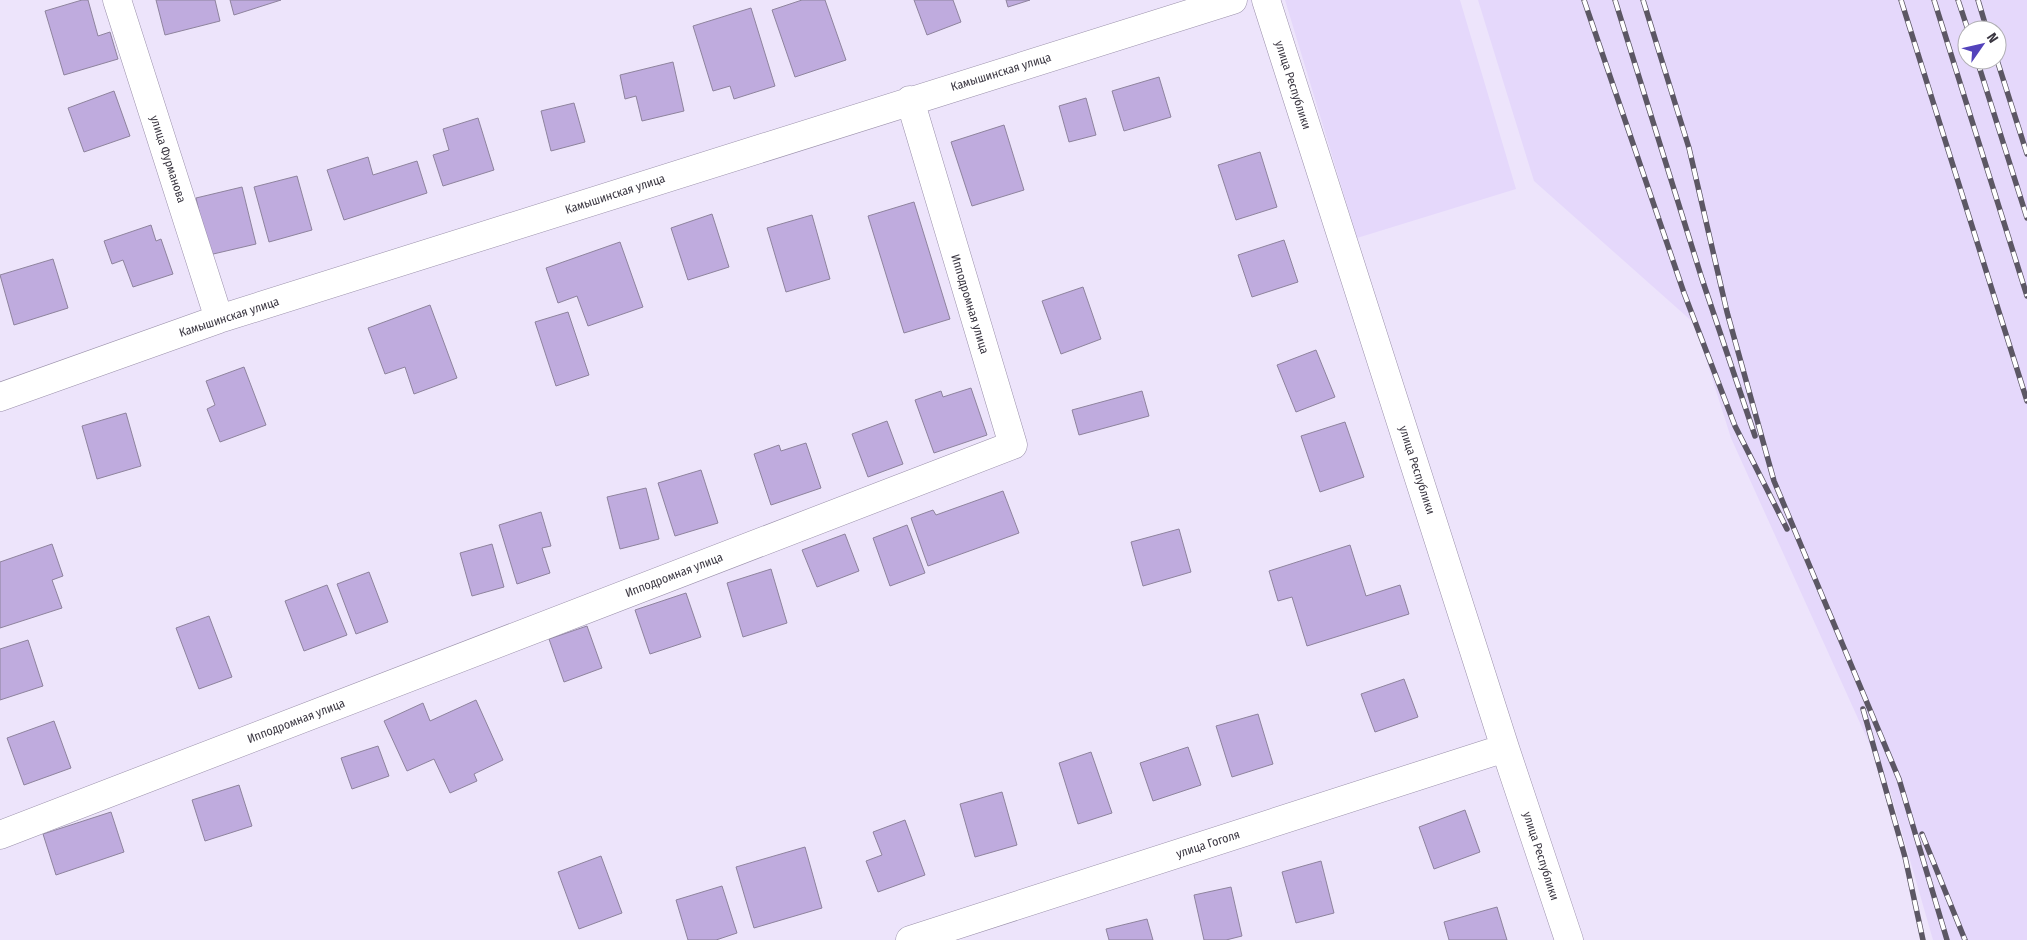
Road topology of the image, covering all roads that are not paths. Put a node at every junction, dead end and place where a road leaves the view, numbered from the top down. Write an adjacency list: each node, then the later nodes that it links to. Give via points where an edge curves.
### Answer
1 (117, 0): 5 (street, улица Фурманова)
2 (1233, 0): 4 (street, Камышинская улица)
3 (1266, 0): 7 (street, улица Республики)
4 (910, 100): 5 (street, Камышинская улица); 8 (street, Ипподромная улица, via 1013,445)
5 (219, 319): 6 (street, Камышинская улица)
6 (0, 397)
7 (1505, 748): 9 (street, улица Гоголя); 10 (street, улица Республики)
8 (0, 835)
9 (910, 940)
10 (1570, 940)

